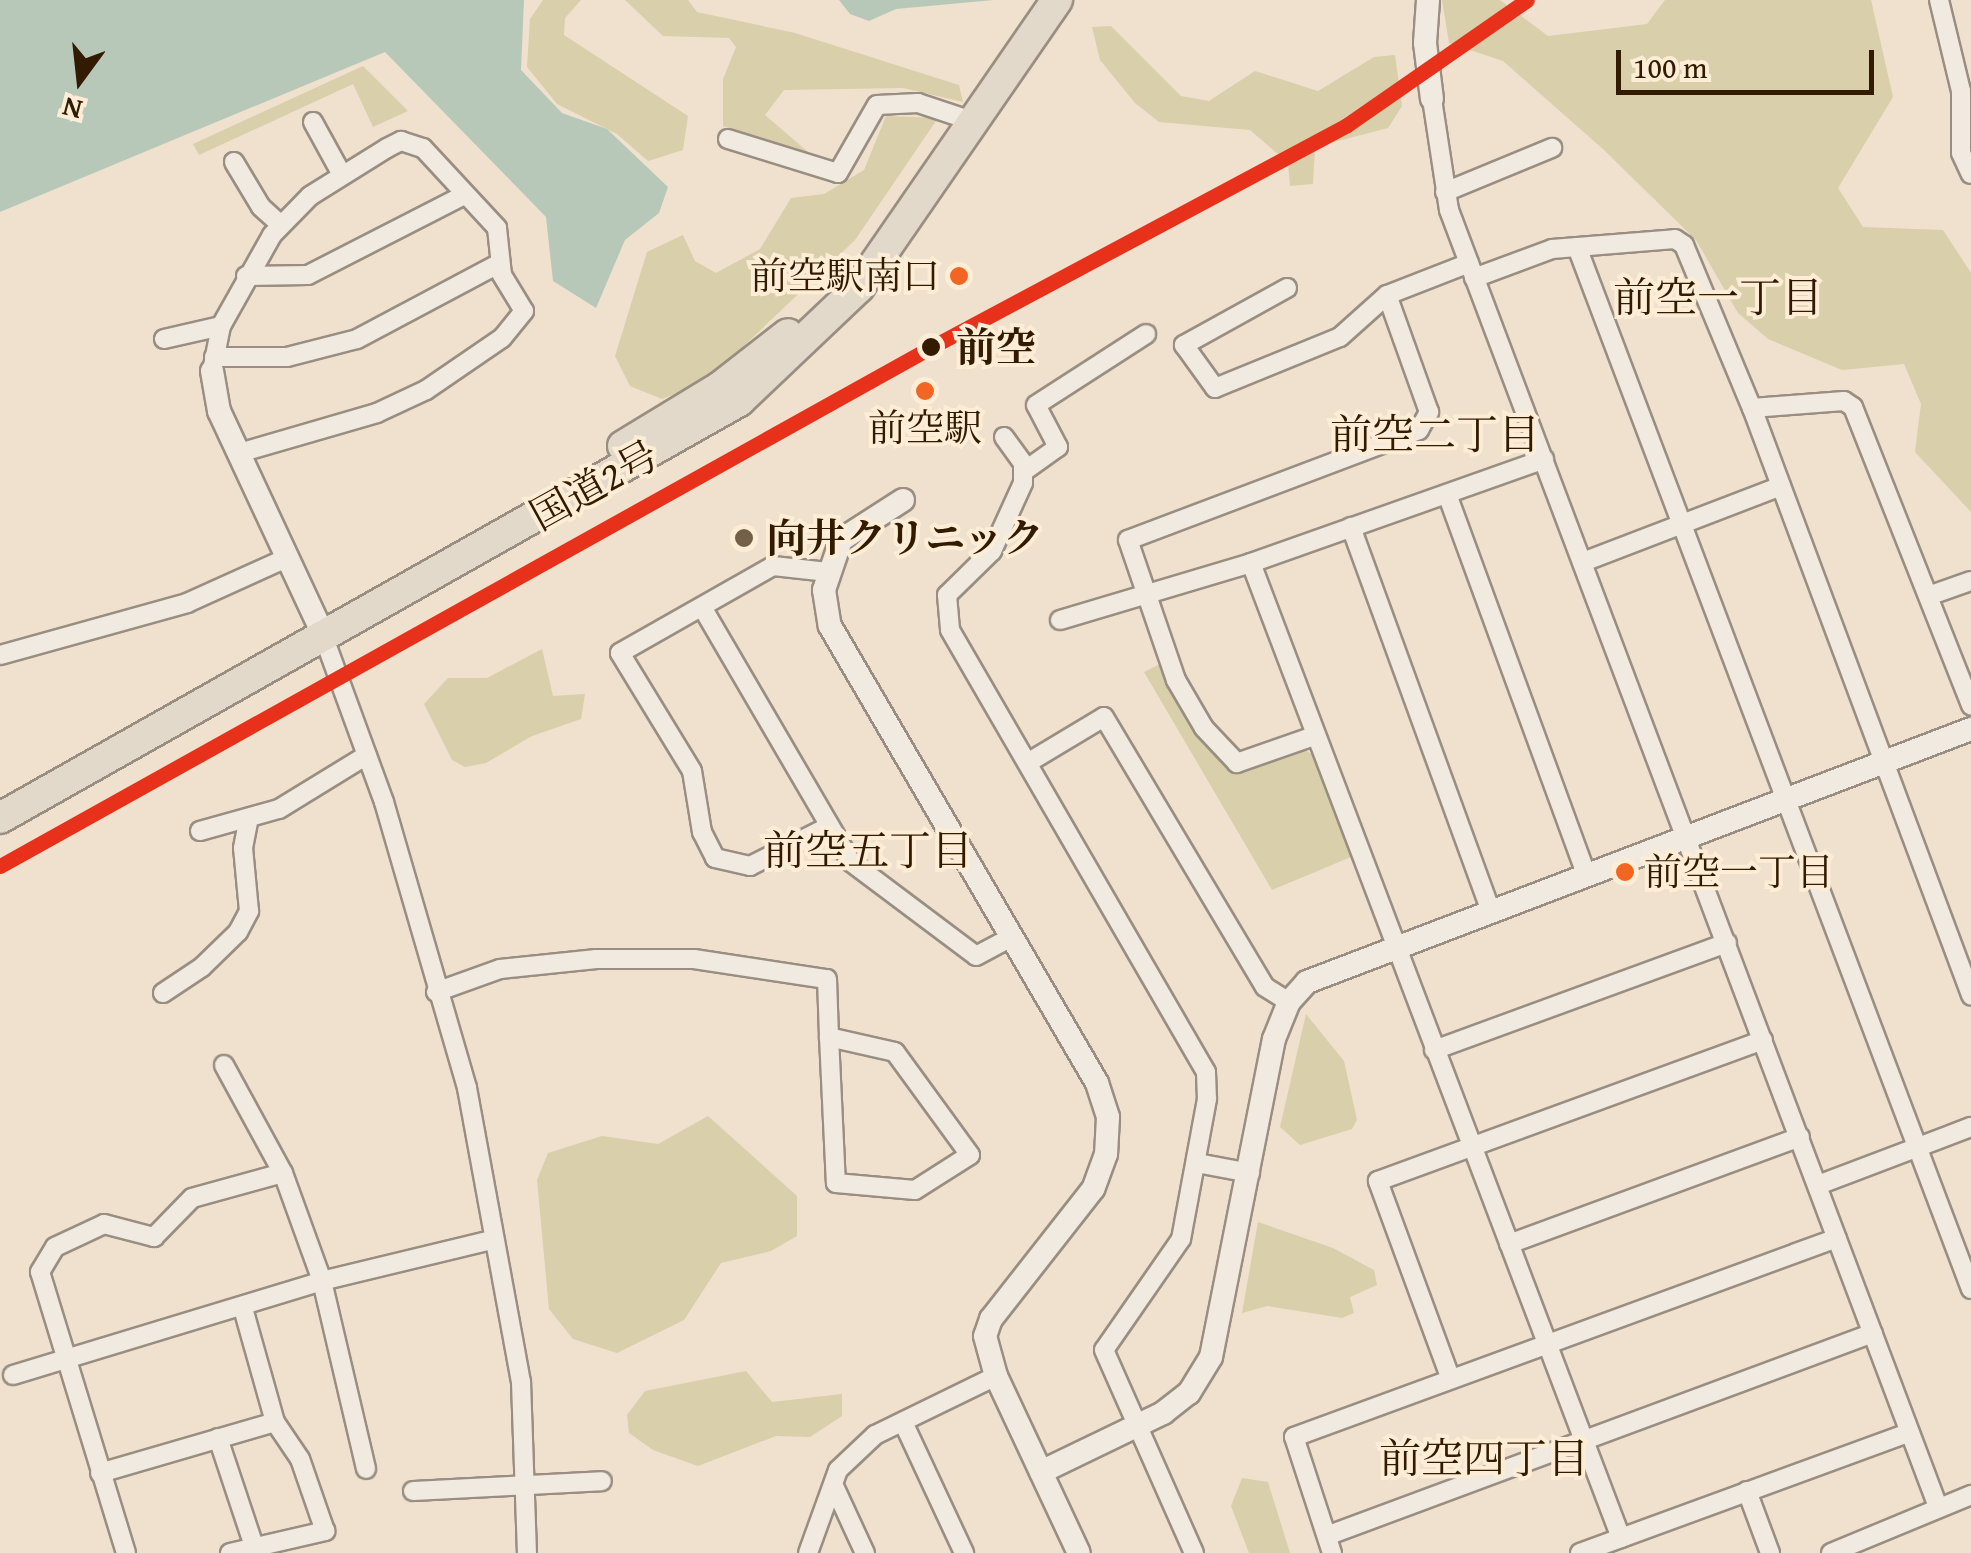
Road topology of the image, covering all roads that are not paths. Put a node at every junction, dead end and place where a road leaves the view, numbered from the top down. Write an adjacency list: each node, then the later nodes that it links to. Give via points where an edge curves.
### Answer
1 (1057, 0): 5 (highway, 国道2号)
2 (1428, 0): 4 (street, via 1424,43)
3 (1938, 0): 12 (street, via 1961,90 1961,153)
4 (1432, 99): 13 (street)
5 (972, 121): 7 (street, via 918,104 877,104 838,173); 10 (highway, 国道2号)
6 (314, 122): 11 (street)
7 (728, 139)
8 (1552, 148): 13 (street)
9 (234, 162): 15 (street)
10 (944, 162): 45 (highway, 国道2号, via 857,268 756,360); 45 (highway, 国道2号, via 859,287 738,401)
11 (341, 173): 14 (street, via 400,141 423,148); 15 (street)
12 (1971, 174)
13 (1445, 192): 18 (street)
14 (464, 195): 17 (street, via 497,228); 19 (street, via 308,275)
15 (281, 224): 19 (street)
16 (1576, 247): 18 (street); 26 (street, via 1675,239 1684,245); 34 (street)
17 (500, 263): 25 (street, via 357,340 287,358); 28 (street, via 522,319 470,362 426,390 344,426)
18 (1471, 270): 21 (street); 29 (street)
19 (246, 276): 22 (street)
20 (1287, 288): 21 (street, via 1184,345 1215,388 1340,337)
21 (1386, 295): 41 (street, via 1429,412 1419,430 1128,540)
22 (221, 326): 24 (street); 25 (street)
23 (1146, 334): 30 (street, via 1036,405 1058,447)
24 (164, 339)
25 (213, 364): 28 (street, via 215,402)
26 (1752, 408): 31 (street); 42 (street, via 1844,401 1854,407)
27 (1004, 437): 30 (street)
28 (239, 453): 36 (street)
29 (1544, 460): 32 (street); 38 (street)
30 (1023, 472): 51 (street, via 992,551 954,582 945,612)
31 (1781, 486): 34 (street); 52 (street)
32 (1446, 494): 35 (street); 60 (street)
33 (903, 500): 39 (street, via 841,540)
34 (1682, 524): 38 (street); 54 (street)
35 (1351, 527): 37 (street); 61 (street)
36 (289, 558): 45 (street); 46 (street, via 187,604)
37 (1250, 562): 41 (street); 49 (street)
38 (1583, 562): 59 (street)
39 (828, 572): 43 (street, via 773,566); 62 (street, via 826,609 837,641)
40 (1971, 581): 42 (street)
41 (1144, 590): 44 (street); 49 (street, via 1176,680 1204,728 1238,762)
42 (1931, 595): 47 (street)
43 (702, 606): 57 (street); 57 (street, via 620,653 692,772 706,846 715,858 750,866)
44 (1060, 620)
45 (322, 631): 50 (street); 53 (highway, 国道2号); 55 (highway, 国道2号)
46 (0, 655)
47 (1971, 705)
48 (1971, 729): 52 (street)
49 (1314, 736): 64 (street)
50 (367, 756): 56 (street); 65 (street)
51 (1029, 762): 68 (street, via 1104,717 1264,987); 77 (street, via 1206,1072)
52 (1884, 762): 54 (street); 67 (street)
53 (0, 796)
54 (1783, 800): 59 (street); 76 (street)
55 (0, 818)
56 (248, 822): 58 (street); 66 (street, via 249,910 238,932)
57 (830, 826): 62 (street, via 851,862 976,956)
58 (200, 832)
59 (1687, 836): 60 (street); 63 (street)
60 (1586, 873): 61 (street)
61 (1490, 908): 64 (street)
62 (1010, 938): 91 (street, via 1098,1083 1108,1136 1092,1189 992,1319 986,1336)
63 (1727, 943): 70 (street); 71 (street)
64 (1394, 944): 68 (street, via 1317,974); 71 (street)
65 (436, 992): 69 (street, via 500,969 694,958 827,979); 82 (street, via 467,1088)
66 (164, 994)
67 (1971, 995)
68 (1289, 1002): 79 (street, via 1274,1039)
69 (830, 1037): 69 (street, via 895,1052 970,1155 916,1190 836,1183)
70 (1763, 1040): 74 (street); 75 (street)
71 (1434, 1050): 75 (street)
72 (224, 1065): 78 (street)
73 (1971, 1126): 76 (street)
74 (1800, 1138): 80 (street); 83 (street)
75 (1472, 1147): 83 (street); 92 (street, via 1378,1180)
76 (1917, 1147): 80 (street); 85 (street)
77 (1197, 1163): 79 (street); 95 (street, via 1176,1250 1104,1350)
78 (283, 1172): 84 (street); 89 (street, via 192,1198 154,1237 104,1224 55,1247 40,1272)
79 (1250, 1174): 95 (street, via 1211,1357 1190,1393)
80 (1818, 1185): 81 (street)
81 (1837, 1238): 87 (street); 88 (street)
82 (492, 1240): 84 (street); 103 (street, via 521,1382)
83 (1509, 1244): 88 (street)
84 (322, 1280): 86 (street); 99 (street)
85 (1971, 1289)
86 (243, 1308): 89 (street); 93 (street)
87 (1873, 1333): 96 (street); 98 (street)
88 (1547, 1343): 92 (street); 98 (street)
89 (63, 1360): 90 (street); 101 (street)
90 (12, 1374)
91 (996, 1376): 94 (street); 100 (street)
92 (1450, 1377): 110 (street, via 1294,1437)
93 (275, 1422): 97 (street); 111 (street, via 300,1459 325,1531)
94 (902, 1422): 104 (street, via 850,1458); 117 (street)
95 (1134, 1427): 100 (street); 119 (street)
96 (1910, 1432): 106 (street); 108 (street)
97 (218, 1438): 101 (street); 111 (street)
98 (1584, 1440): 109 (street); 110 (street)
99 (366, 1468)
100 (1041, 1472): 118 (street)
101 (100, 1473): 112 (street)
102 (602, 1480): 103 (street)
103 (523, 1481): 105 (street); 114 (street)
104 (834, 1486): 115 (street); 116 (street)
105 (413, 1491)
106 (1748, 1491): 109 (street); 121 (street)
107 (1971, 1495): 108 (street)
108 (1938, 1507): 122 (street)
109 (1622, 1538): 120 (street)
110 (1331, 1544)
111 (254, 1546): 113 (street)
112 (126, 1553)
113 (230, 1553)
114 (527, 1553)
115 (808, 1553)
116 (865, 1553)
117 (964, 1553)
118 (1079, 1553)
119 (1194, 1553)
120 (1580, 1553)
121 (1770, 1553)
122 (1830, 1553)

